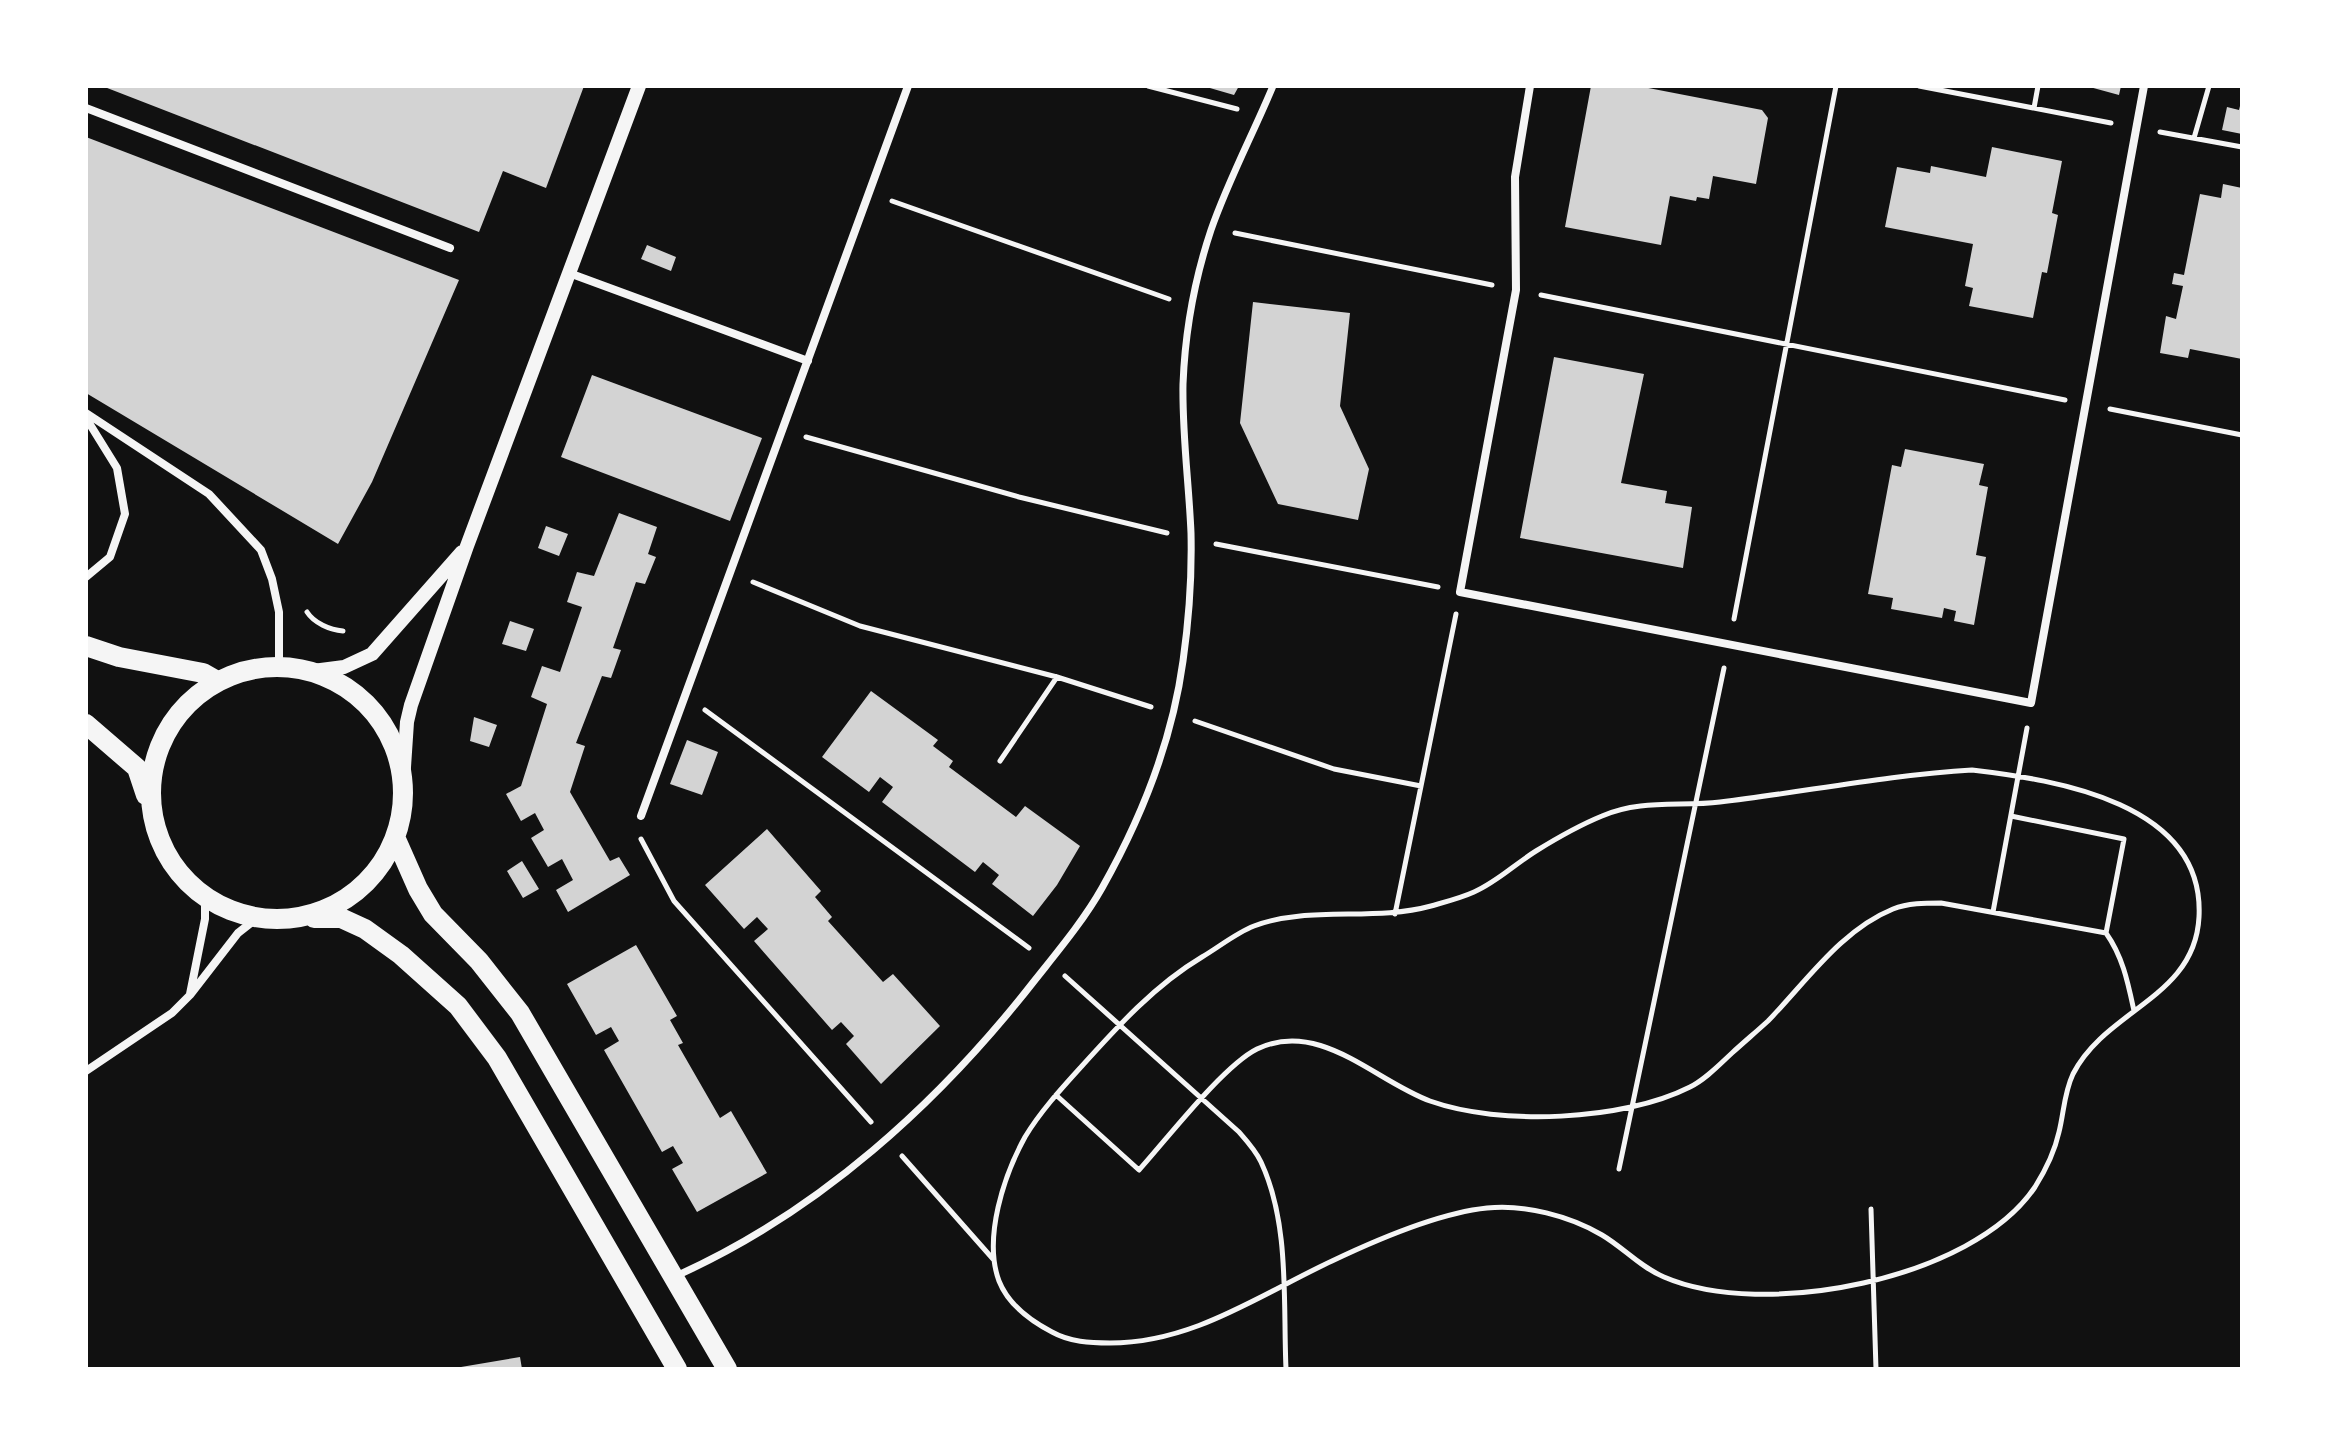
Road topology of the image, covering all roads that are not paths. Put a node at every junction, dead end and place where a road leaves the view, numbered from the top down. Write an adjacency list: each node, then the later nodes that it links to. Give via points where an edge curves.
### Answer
1 (639, 86): 8 (street)
2 (908, 86): 9 (street)
3 (1273, 86): 27 (street, via 1212,229 1193,307 1183,385 1190,601 1174,714 1147,796 1101,890 1011,1012 886,1138 783,1218)
4 (1530, 86): 5 (street, via 1515,177 1516,290 1460,592 2031,703)
5 (2144, 86)
6 (86, 108): 7 (street)
7 (450, 248)
8 (569, 273): 9 (street); 11 (street)
9 (808, 361): 20 (street)
10 (86, 415): 12 (street, via 117,468 125,514 110,557); 14 (street, via 209,494 261,550 279,612)
11 (467, 546): 15 (street, via 372,654 344,667); 18 (street, via 411,705)
12 (86, 577)
13 (86, 646): 16 (main road, via 203,673)
14 (279, 666): 15 (main road); 16 (main road)
15 (313, 671): 18 (main road, via 347,688 375,712 394,745)
16 (217, 681): 19 (main road, via 185,705 162,737 151,776)
17 (86, 724): 19 (main road, via 137,768)
18 (403, 782): 21 (main road)
19 (152, 816): 22 (main road, via 166,854)
20 (641, 816)
21 (395, 837): 23 (main road, via 379,867 355,892 326,909); 27 (main road, via 433,914 520,1013)
22 (191, 886): 24 (main road, via 226,908); 25 (street, via 205,901 205,910)
23 (294, 918): 24 (main road); 28 (main road, via 341,918 365,929 458,1006 497,1058)
24 (267, 919): 25 (street, via 238,933)
25 (190, 995): 26 (street)
26 (86, 1071)
27 (675, 1277): 29 (main road)
28 (677, 1369)
29 (727, 1369)

